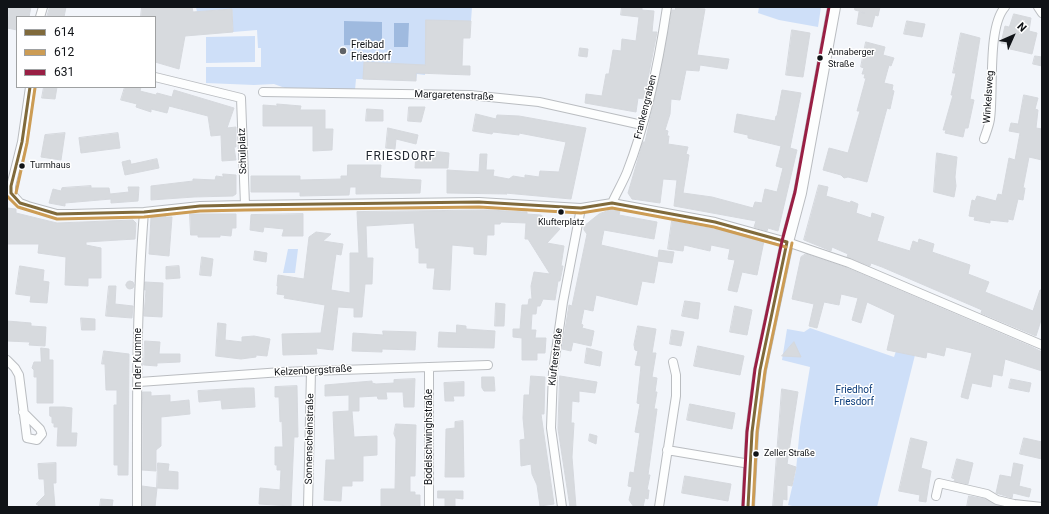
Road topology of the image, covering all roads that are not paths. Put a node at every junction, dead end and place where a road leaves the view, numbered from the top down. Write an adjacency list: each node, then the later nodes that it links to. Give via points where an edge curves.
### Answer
1 (667, 7): 9 (street, Frankengraben)
2 (834, 7): 16 (street, via 800,193)
3 (1004, 7): 10 (street, Winkelsweg, via 994,38 990,119)
4 (1038, 7): 5 (street)
5 (1042, 13)
6 (156, 77): 13 (street, Schulplatz, via 240,98)
7 (30, 88): 11 (street, via 22,142)
8 (263, 92): 9 (street, Margaretenstraße, via 470,95 539,102)
9 (642, 125): 12 (street, Frankengraben, via 626,174)
10 (984, 139)
11 (9, 194): 15 (street, via 20,203 56,214)
12 (612, 203): 14 (street); 16 (street, via 715,222)
13 (245, 205): 14 (street, via 479,202); 15 (street, via 200,206)
14 (581, 208): 32 (street, Klufterstraße, via 552,372 551,428)
15 (144, 212): 23 (street, In der Kumme, via 137,341)
16 (787, 242): 17 (street, via 849,263); 26 (street, via 760,370)
17 (1042, 345)
18 (7, 360): 24 (street, via 19,375)
19 (673, 362): 25 (street, via 676,396)
20 (488, 365): 21 (street, Kelzenbergstraße)
21 (429, 367): 22 (street, Kelzenbergstraße); 31 (street, Bodelschwinghstraße)
22 (311, 371): 23 (street, Kelzenbergstraße); 30 (street, Sonnenscheinstraße)
23 (139, 382): 29 (street, In der Kumme)
24 (22, 412)
25 (667, 450): 26 (street); 33 (street)
26 (750, 464): 34 (street)
27 (936, 496): 28 (street, via 939,483 987,494 1002,501)
28 (1042, 506)
29 (137, 507)
30 (308, 507)
31 (429, 507)
32 (562, 507)
33 (659, 507)
34 (748, 507)

